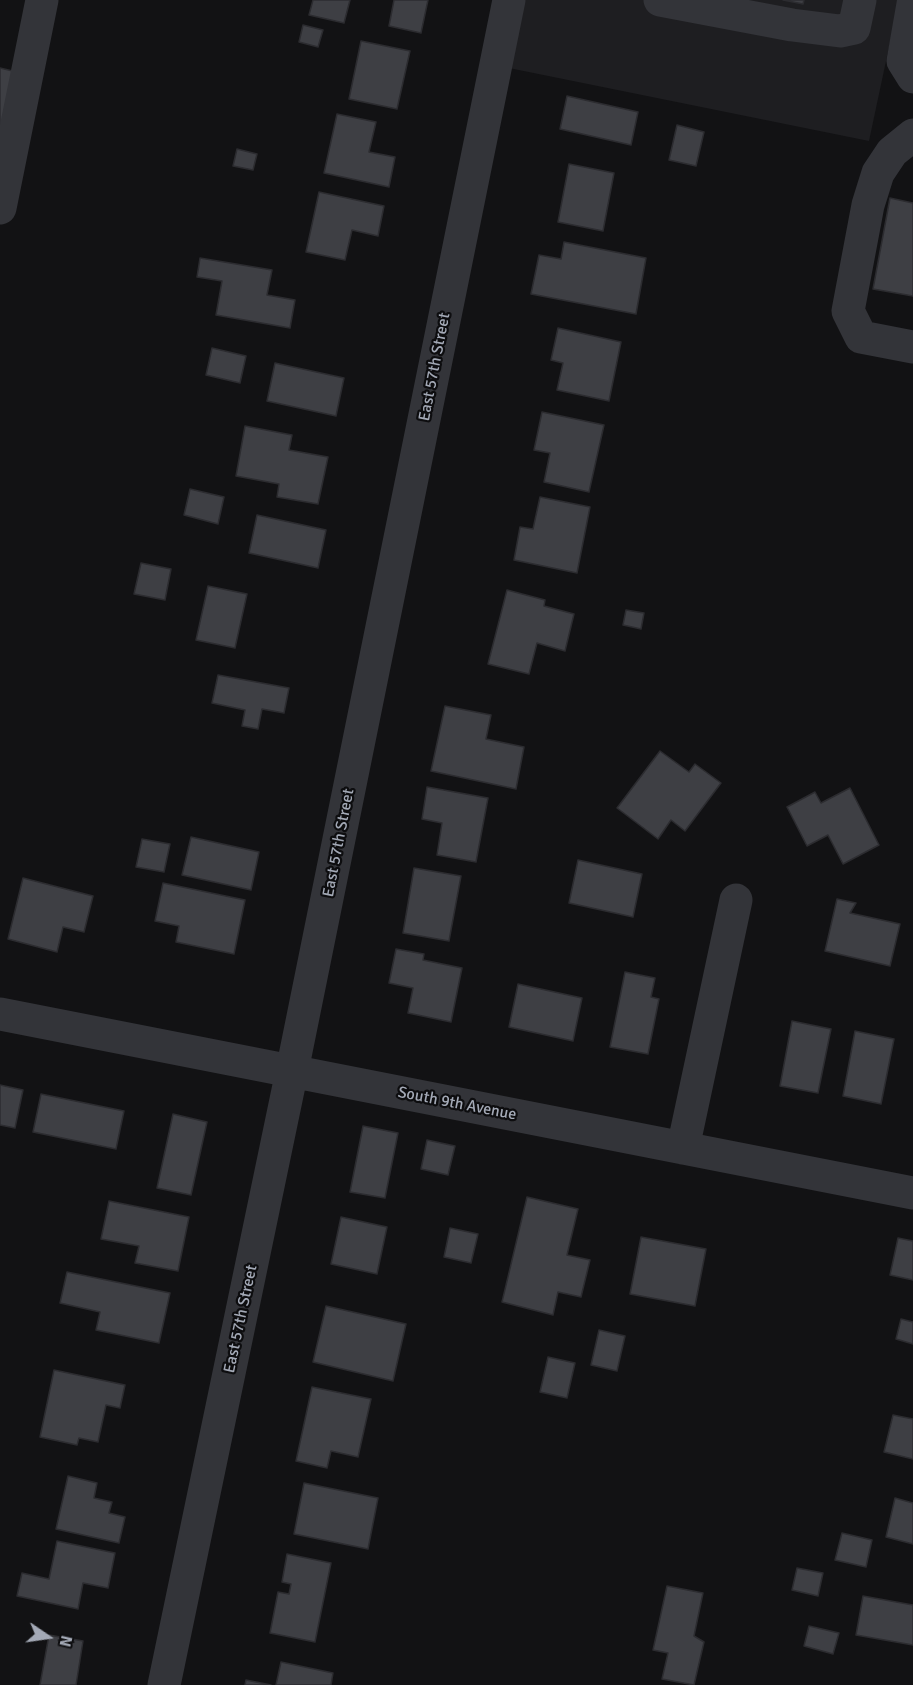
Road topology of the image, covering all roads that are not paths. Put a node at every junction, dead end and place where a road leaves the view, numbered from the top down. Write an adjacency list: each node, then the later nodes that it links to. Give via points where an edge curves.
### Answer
1 (42, 0): 8 (street)
2 (509, 0): 12 (street, East 57th Street)
3 (660, 0): 4 (street, via 840,31 854,28)
4 (860, 0)
5 (913, 4): 6 (street, via 903,61)
6 (913, 77)
7 (913, 135): 9 (street, via 892,152 878,173 848,310 861,337)
8 (0, 208)
9 (913, 347)
10 (736, 900): 13 (street)
11 (0, 1014): 12 (street, South 9th Avenue)
12 (292, 1071): 13 (street, South 9th Avenue); 15 (street, East 57th Street)
13 (683, 1148): 14 (street, South 9th Avenue)
14 (913, 1194)
15 (164, 1685)

